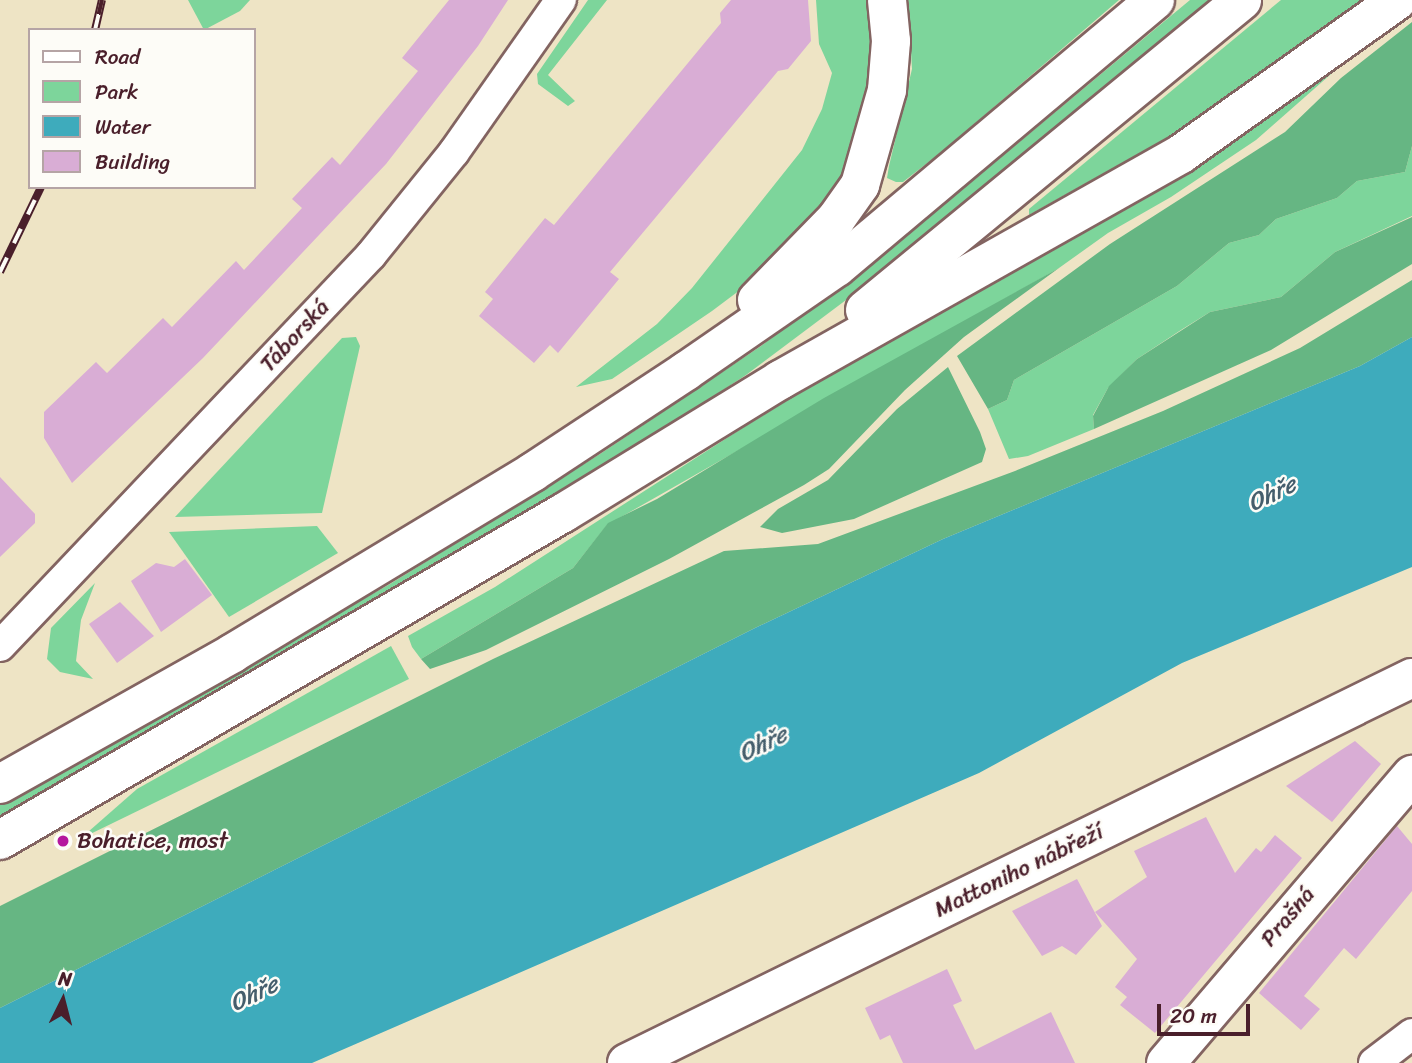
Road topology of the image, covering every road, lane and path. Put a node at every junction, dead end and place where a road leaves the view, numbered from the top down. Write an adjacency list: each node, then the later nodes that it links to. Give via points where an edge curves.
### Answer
1 (561, 0): 8 (street, Táborská, via 454,152 371,255)
2 (887, 0): 6 (main road, via 891,41 887,90 860,185 813,244)
3 (1155, 0): 6 (main road, via 836,267)
4 (1242, 0): 7 (main road)
5 (1398, 0): 7 (main road, via 1181,154)
6 (686, 371): 11 (main road, via 533,472 233,653)
7 (780, 380): 12 (main road, via 563,513)
8 (0, 646)
9 (1412, 678): 14 (main road, Mattoniho nábřeží)
10 (1412, 775): 15 (main road, Prašná)
11 (0, 785)
12 (0, 840)
13 (1412, 1034): 16 (street)
14 (627, 1063)
15 (1167, 1063)
16 (1374, 1063)

